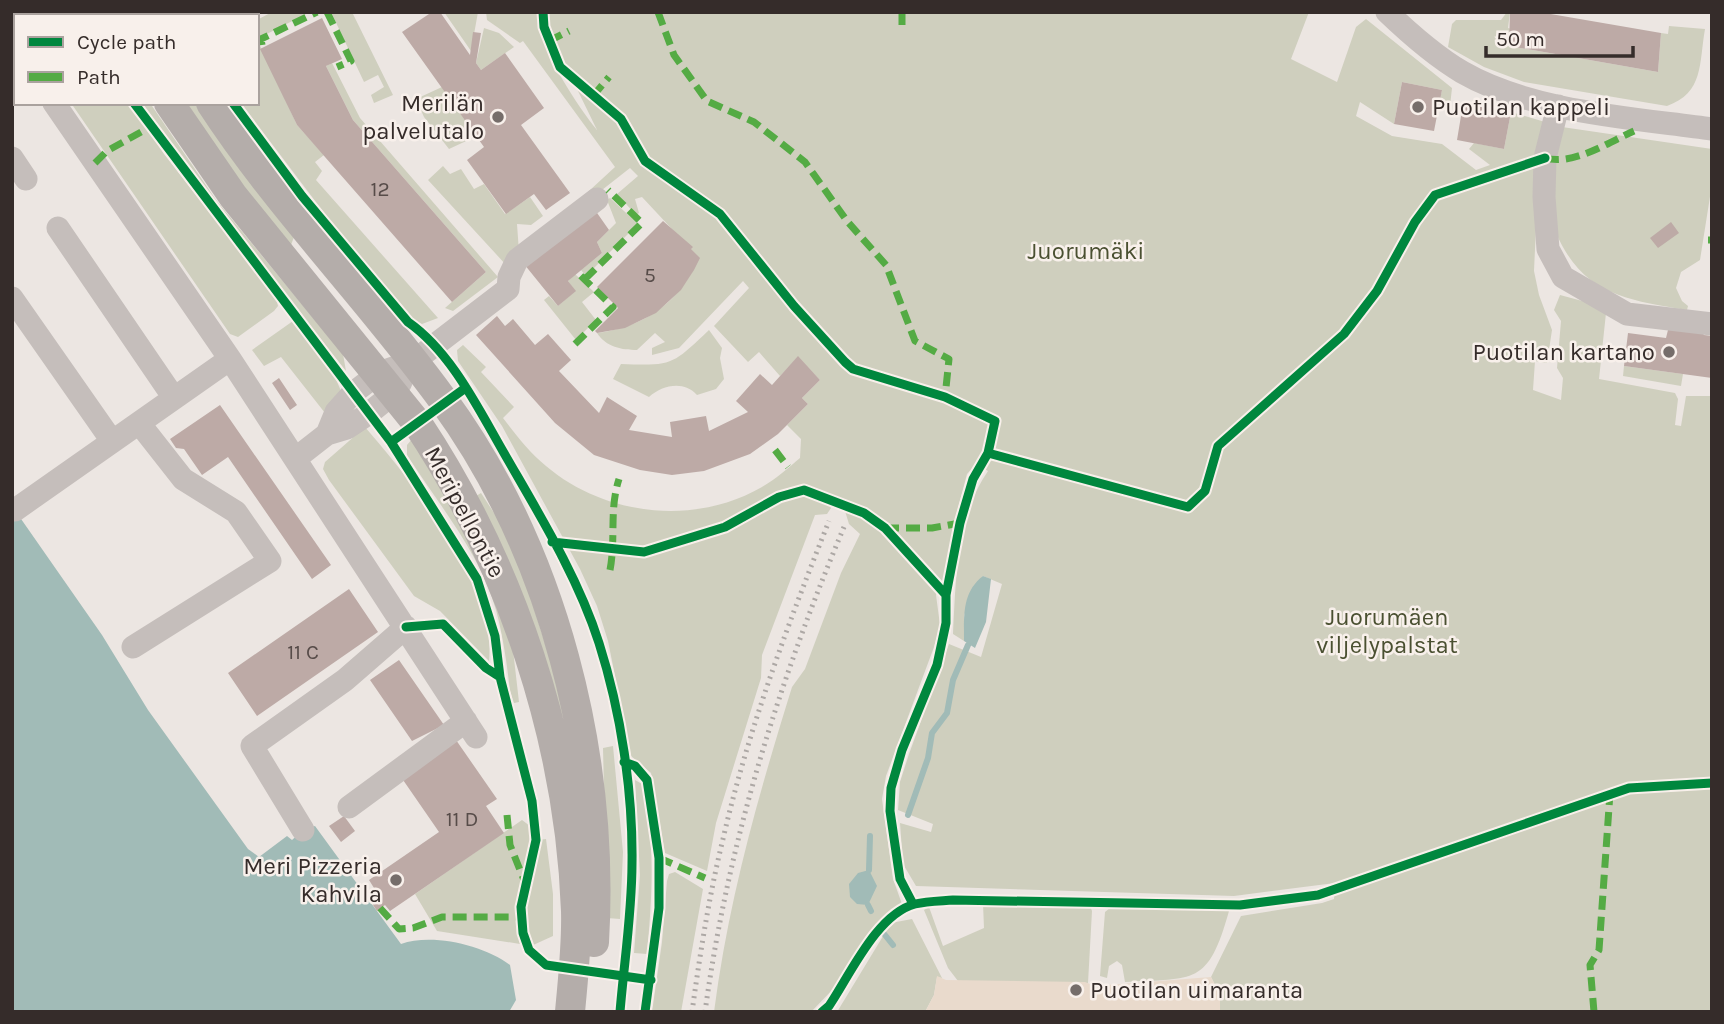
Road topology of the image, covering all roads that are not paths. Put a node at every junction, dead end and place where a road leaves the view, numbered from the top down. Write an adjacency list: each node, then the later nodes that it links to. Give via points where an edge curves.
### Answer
1 (1387, 12): 5 (street, via 1464,73)
2 (55, 105): 13 (street)
3 (170, 105): 15 (main road, Meripellontie, via 233,196)
4 (212, 105): 14 (main road, Meripellontie, via 267,184)
5 (1558, 106): 6 (street); 12 (street, via 1545,158 1544,197 1548,249 1563,277 1627,314)
6 (1712, 129)
7 (12, 158): 8 (street)
8 (26, 179)
9 (597, 199): 14 (street, via 517,260 509,277 515,290)
10 (58, 228): 16 (street)
11 (12, 298): 18 (street)
12 (1712, 324)
13 (230, 359): 16 (street); 19 (street)
14 (414, 362): 15 (street); 25 (main road, Meripellontie, via 445,402 496,487 544,596 562,652 580,729 593,822 596,914)
15 (387, 383): 19 (street, via 347,428 327,434); 25 (main road, Meripellontie, via 442,462 513,607 533,668 563,806)
16 (174, 398): 17 (street)
17 (139, 423): 18 (street); 22 (street, via 183,479 236,512 270,561)
18 (112, 441): 20 (street)
19 (295, 459): 21 (street)
20 (15, 510)
21 (407, 627): 23 (street, via 471,729); 24 (street, via 345,680 252,746)
22 (133, 647)
23 (349, 807)
24 (303, 830)
25 (584, 958): 26 (main road); 27 (main road)
26 (570, 1012)
27 (589, 1012)

